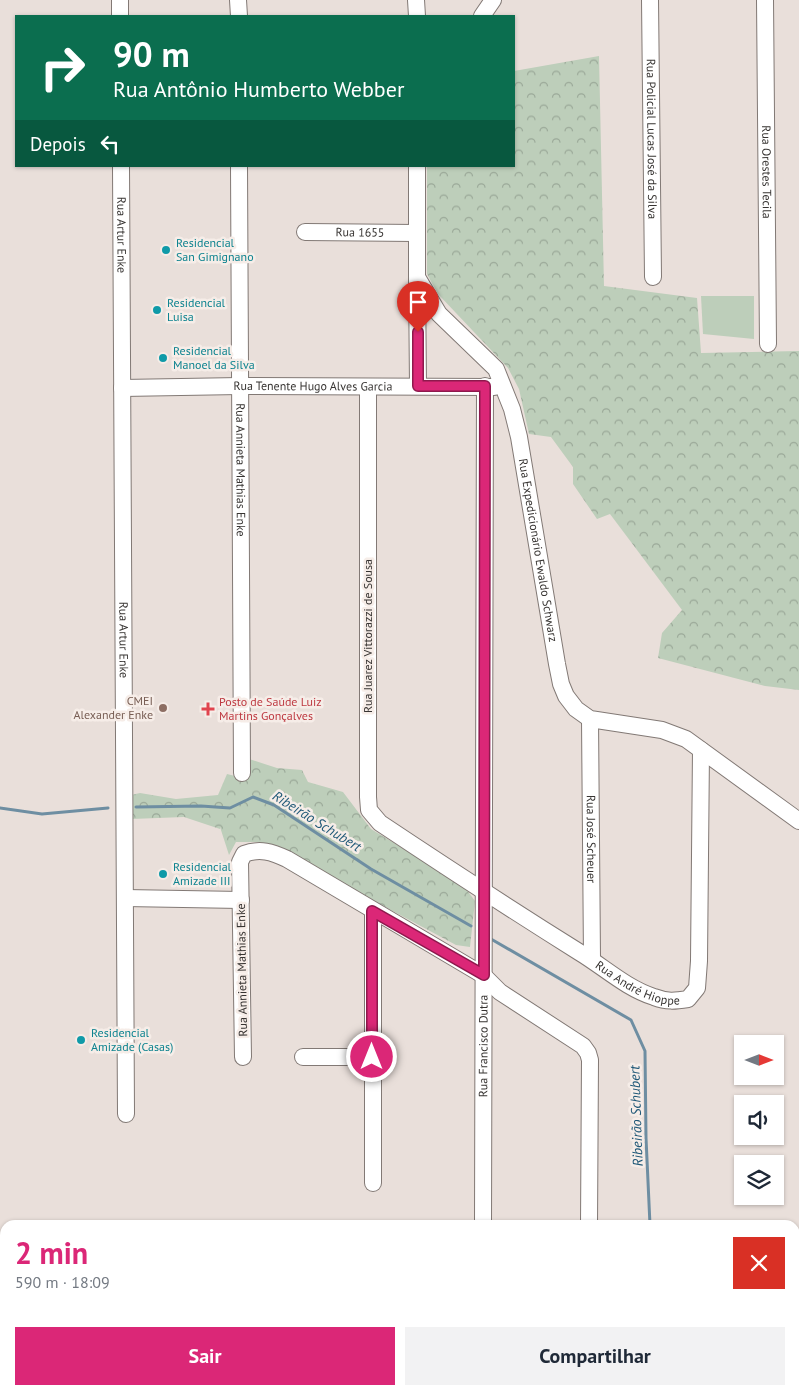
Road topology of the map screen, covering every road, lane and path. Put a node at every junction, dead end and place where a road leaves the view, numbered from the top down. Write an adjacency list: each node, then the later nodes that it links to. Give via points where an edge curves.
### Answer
1 (120, 0): 7 (street)
2 (238, 0): 8 (street)
3 (416, 0): 9 (street)
4 (493, 0): 10 (street)
5 (650, 0): 17 (street, Rua Policial Lucas José da Silva)
6 (765, 0): 18 (street, Rua Orestes Tecila)
7 (120, 15)
8 (238, 15)
9 (417, 15)
10 (483, 15)
11 (121, 167): 24 (street, Rua Artur Enke)
12 (239, 167): 19 (street, Rua Annieta Mathias Enke)
13 (416, 167): 15 (street, Rua Expedicionário Ewaldo Schwarz)
14 (305, 232): 15 (street, Rua 1655)
15 (416, 233): 16 (street, Rua Expedicionário Ewaldo Schwarz)
16 (417, 277): 20 (street); 23 (street, Rua Expedicionário Ewaldo Schwarz, via 438,314 486,358)
17 (653, 277)
18 (768, 344)
19 (240, 386): 22 (street, Rua Tenente Hugo Alves Garcia); 24 (street, Rua Tenente Hugo Alves Garcia); 27 (street, Rua Annieta Mathias Enke)
20 (418, 386): 21 (street, Rua Tenente Hugo Alves Garcia); 22 (street, Rua Tenente Hugo Alves Garcia)
21 (485, 386): 23 (street, Rua Tenente Hugo Alves Garcia); 30 (street, Rua Francisco Dutra)
22 (368, 387): 29 (street, Rua Juarez Vittorazzi de Sousa, via 369,810 380,824)
23 (505, 387): 25 (street, Rua Expedicionário Ewaldo Schwarz, via 519,437 561,684 576,709)
24 (122, 388): 31 (street, Rua Artur Enke)
25 (590, 719): 26 (street, via 662,730); 34 (street, Rua José Scheuer)
26 (701, 750): 28 (street); 34 (street, Rua André Hioppe, via 697,988 688,999 671,1002 639,991)
27 (242, 774)
28 (799, 821)
29 (428, 855): 30 (street, Rua André Hioppe)
30 (484, 890): 34 (street, Rua André Hioppe); 35 (street, Rua Francisco Dutra)
31 (125, 898): 32 (street); 39 (street, Rua Artur Enke)
32 (241, 900): 33 (street, Rua Annieta Mathias Enke, via 240,862 244,854 260,850 280,856); 37 (street, Rua Annieta Mathias Enke)
33 (372, 911): 35 (street); 38 (street)
34 (592, 959)
35 (484, 975): 41 (street, Rua Francisco Dutra); 42 (street, via 500,992 588,1053)
36 (303, 1056): 38 (street)
37 (243, 1057)
38 (372, 1057): 40 (street)
39 (126, 1114)
40 (372, 1183)
41 (483, 1220)
42 (590, 1220)

